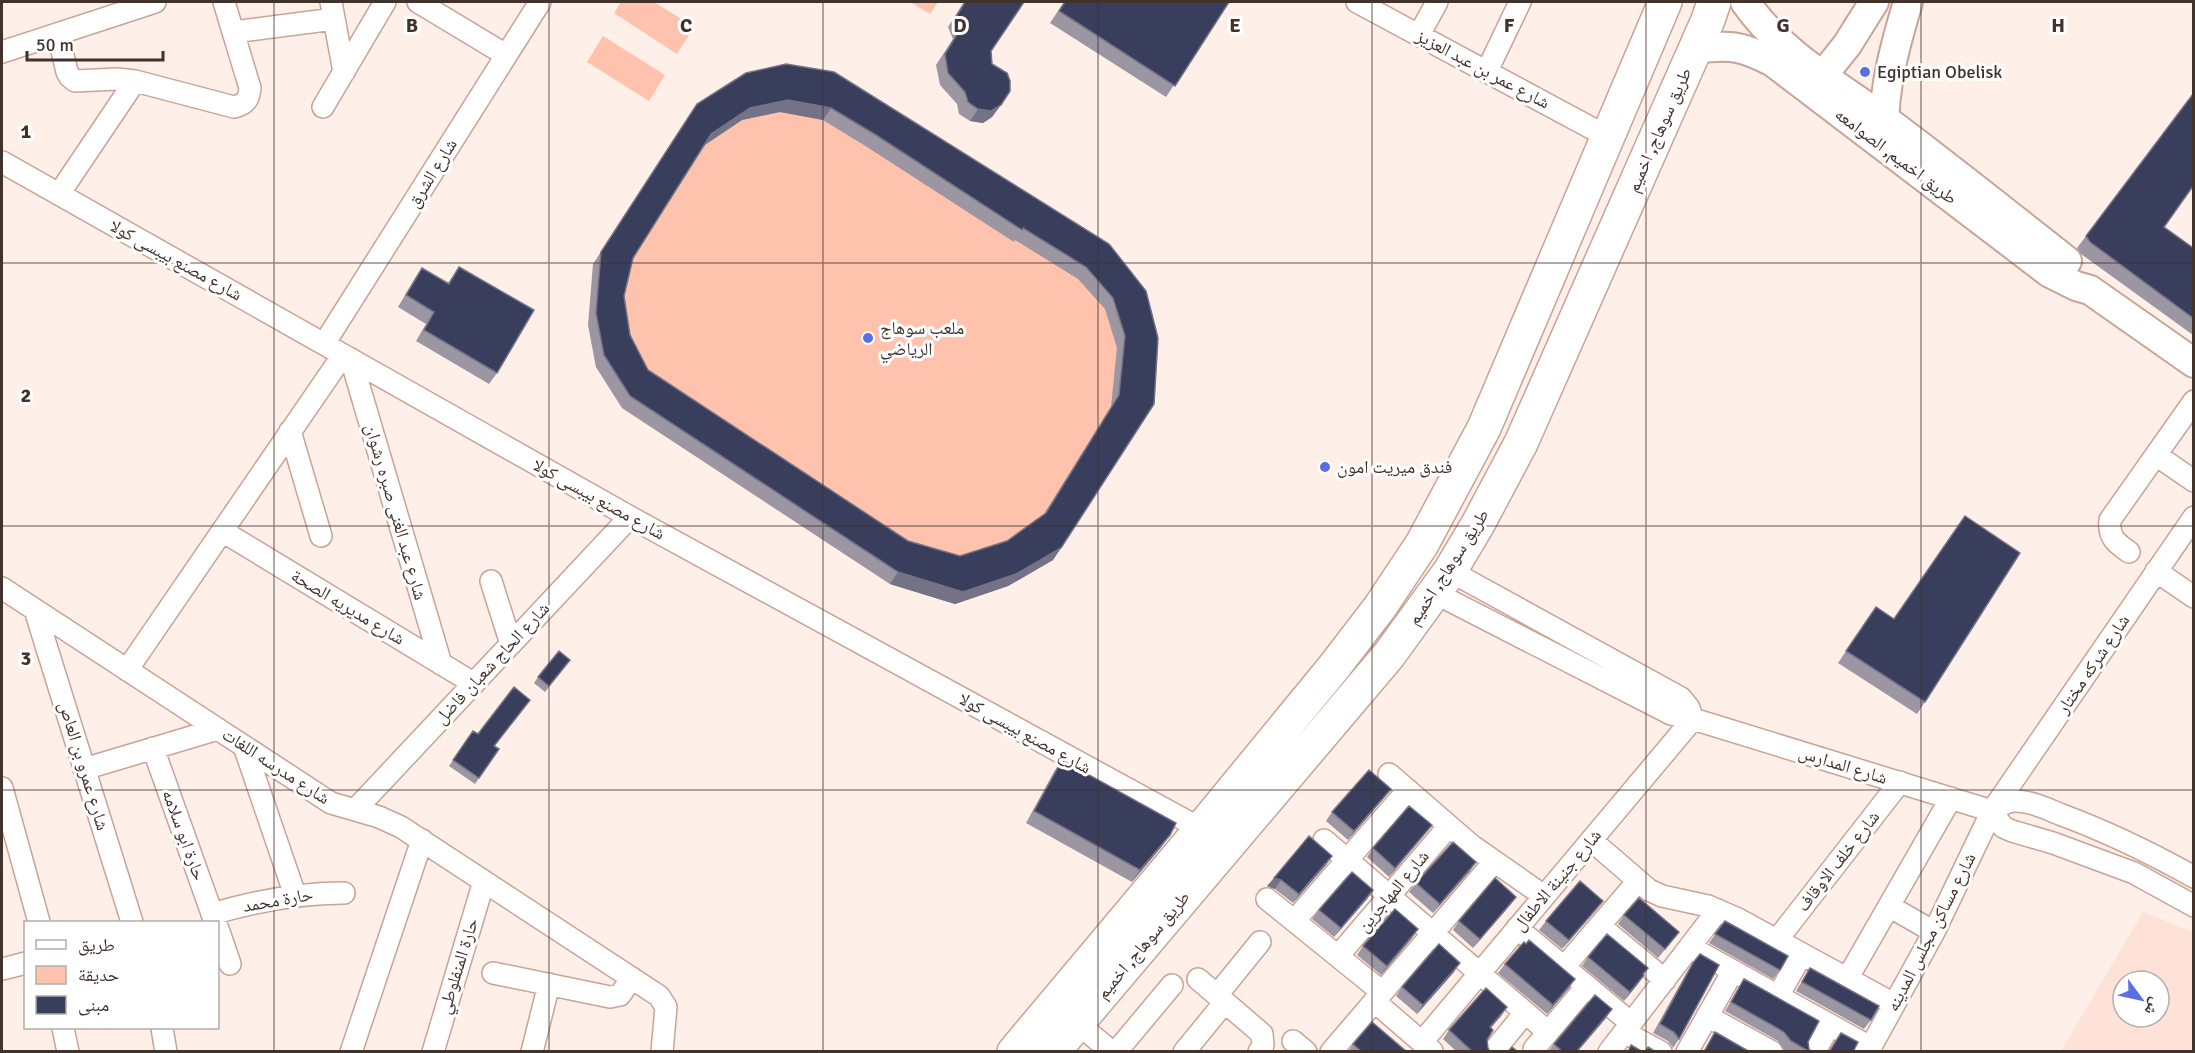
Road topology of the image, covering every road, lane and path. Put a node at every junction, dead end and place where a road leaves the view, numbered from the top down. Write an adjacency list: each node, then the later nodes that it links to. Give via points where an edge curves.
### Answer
1 (155, 2): 16 (street)
2 (224, 2): 15 (street)
3 (385, 2): 22 (street)
4 (418, 2): 20 (street)
5 (540, 2): 20 (street, شارع الشرق)
6 (1357, 2): 17 (street, شارع عمر بن عبد العزيز)
7 (1437, 2): 17 (street)
8 (1520, 2): 21 (street)
9 (1665, 2): 27 (main road, طريق سوهاج, اخميم)
10 (1714, 2): 18 (main road, طريق سوهاج, اخميم)
11 (1745, 2): 24 (main road, طريق اخميم, الصوامعه)
12 (1874, 2): 24 (main road, via 1847,45)
13 (1908, 2): 26 (main road, via 1890,64)
14 (332, 10): 15 (street); 22 (street)
15 (233, 32): 23 (street, via 250,88 243,105 234,107)
16 (58, 34): 19 (street); 23 (street, via 67,72 75,81)
17 (1419, 34): 21 (street, شارع عمر بن عبد العزيز)
18 (1695, 49): 24 (main road, طريق اخميم, الصوامعه, via 1722,45 1749,50); 36 (main road, طريق سوهاج, اخميم)
19 (2, 52)
20 (506, 55): 30 (street, شارع الشرق)
21 (1486, 71): 27 (street, شارع عمر بن عبد العزيز)
22 (344, 72): 25 (street)
23 (135, 81): 29 (street)
24 (1816, 83): 26 (main road, طريق اخميم, الصوامعه)
25 (323, 107)
26 (1884, 132): 32 (main road, طريق اخميم, الصوامعه, via 2073,266 2090,290)
27 (1608, 137): 34 (main road, طريق سوهاج, اخميم)
28 (2, 162): 29 (street, شارع مصنع بيبسى كولا)
29 (59, 194): 30 (street, شارع مصنع بيبسى كولا)
30 (324, 344): 31 (street, شارع مصنع بيبسى كولا)
31 (347, 357): 35 (street); 39 (street, شارع مصنع بيبسى كولا); 51 (street, شارع عبد الغنى صبره رشوان)
32 (2193, 363)
33 (2193, 401): 37 (street)
34 (1484, 428): 36 (main road); 67 (main road, طريق سوهاج, اخميم, via 1422,544 1380,607)
35 (290, 431): 41 (street); 42 (street)
36 (1521, 443): 46 (main road, طريق سوهاج, اخميم)
37 (2156, 455): 38 (street); 43 (street, via 2110,520 2112,538)
38 (2193, 481)
39 (630, 517): 50 (street, شارع الحاج شعبان فاضل); 67 (street, شارع مصنع بيبسى كولا)
40 (2193, 517): 44 (street, شارع شركه مختار)
41 (222, 531): 51 (street, شارع مديريه الصحة); 52 (street)
42 (321, 536)
43 (2129, 552)
44 (2156, 571): 48 (street); 65 (street, شارع شركه مختار)
45 (491, 581): 50 (street)
46 (1443, 582): 54 (street, شارع المدارس, via 1661,709); 121 (main road, طريق سوهاج, اخميم, via 1383,663)
47 (2, 588): 49 (street, شارع مدرسه اللغات)
48 (2193, 597)
49 (35, 610): 52 (street, شارع مدرسه اللغات); 58 (street, شارع عمرو بن العاص)
50 (511, 644): 53 (street, شارع الحاج شعبان فاضل)
51 (441, 664): 53 (street, شارع مديريه الصحة)
52 (127, 670): 55 (street, شارع مدرسه اللغات)
53 (474, 683): 64 (street, شارع الحاج شعبان فاضل)
54 (1693, 719): 60 (street, شارع المدارس); 70 (street, شارع جنينة الاطفال)
55 (218, 729): 56 (street, شارع مدرسه اللغات); 57 (street)
56 (244, 746): 64 (street, شارع مدرسه اللغات, via 331,803); 79 (street)
57 (153, 748): 58 (street); 89 (street, حارة ابو سلامه)
58 (84, 769): 88 (street, شارع عمرو بن العاص)
59 (1389, 774): 62 (street)
60 (1900, 782): 63 (street, شارع المدارس); 96 (street, شارع خلف الاوقاف)
61 (2, 788): 87 (street)
62 (1408, 790): 66 (street); 72 (street)
63 (1951, 798): 65 (street, شارع المدارس); 83 (street)
64 (355, 810): 68 (street, شارع مدرسه اللغات, via 379,817)
65 (1992, 811): 71 (street, via 2011,801 2022,802 2100,829); 74 (street, شارع المدارس, via 2003,827 2012,831); 93 (street, شارع مساكن مجلس المدينه)
66 (1449, 826): 73 (street); 80 (street, شارع المهاجرين)
67 (1201, 830): 137 (main road, طريق سوهاج, اخميم)
68 (422, 840): 76 (street, شارع مدرسه اللغات); 133 (street)
69 (1324, 840): 72 (street)
70 (1591, 840): 77 (street); 81 (street, شارع جنينة الاطفال)
71 (2148, 851): 74 (street); 75 (street)
72 (1347, 860): 80 (street); 86 (street)
73 (1494, 862): 81 (street); 95 (street)
74 (2134, 873): 84 (street, شارع المدارس)
75 (2193, 877)
76 (484, 881): 108 (street, شارع مدرسه اللغات); 134 (street, حارة المنفلوطي)
77 (1638, 881): 85 (street, via 1662,896); 91 (street)
78 (344, 893): 79 (street, حارة محمد)
79 (295, 895): 90 (street, حارة محمد, via 253,902)
80 (1389, 896): 95 (street); 100 (street, شارع المهاجرين)
81 (1544, 896): 92 (street, شارع جنينة الاطفال)
82 (1268, 899): 86 (street)
83 (1889, 906): 93 (street); 110 (street)
84 (2193, 906)
85 (1718, 910): 96 (street); 98 (street)
86 (1295, 920): 100 (street)
87 (39, 921)
88 (132, 921)
89 (215, 921)
90 (217, 921)
91 (1600, 926): 103 (street); 111 (street)
92 (1517, 928): 103 (street); 107 (street, شارع جنينة الاطفال)
93 (1934, 932): 118 (street, شارع مساكن مجلس المدينه)
94 (219, 933): 102 (street, حارة ابو سلامه)
95 (1433, 933): 107 (street); 116 (street)
96 (1777, 940): 99 (street)
97 (1260, 942): 117 (street)
98 (1689, 947): 105 (street); 111 (street)
99 (1802, 954): 110 (street); 115 (street)
100 (1338, 956): 116 (street)
101 (24, 964): 104 (street)
102 (230, 964)
103 (1564, 967): 114 (street)
104 (2, 969)
105 (1733, 971): 115 (street); 120 (street)
106 (493, 972): 112 (street)
107 (1480, 974): 119 (street); 128 (street, شارع جنينة الاطفال)
108 (632, 978): 112 (street, via 615,997); 136 (street, شارع مدرسه اللغات, via 659,996 666,1008)
109 (1198, 979): 117 (street)
110 (1847, 979): 118 (street)
111 (1665, 980): 123 (street)
112 (549, 984): 135 (street)
113 (1172, 985): 139 (street)
114 (1587, 986): 123 (street); 127 (street)
115 (1778, 996): 122 (street)
116 (1378, 997): 128 (street); 142 (street)
117 (1221, 999): 140 (street); 141 (street, via 1262,1034 1263,1045)
118 (1894, 1004): 129 (street, شارع مساكن مجلس المدينه)
119 (1525, 1013): 126 (street); 127 (street)
120 (1707, 1016): 146 (street); 147 (street)
121 (1077, 1023): 138 (main road, طريق سوهاج, اخميم); 139 (street)
122 (1830, 1025): 129 (street); 148 (street)
123 (1628, 1027): 144 (street); 145 (street)
124 (63, 1029): 131 (street)
125 (162, 1029): 132 (street)
126 (1511, 1029): 130 (street); 143 (street)
127 (1548, 1032): 130 (street)
128 (1427, 1047)
129 (1869, 1049)
130 (1535, 1050)
131 (68, 1052)
132 (166, 1052)
133 (351, 1052)
134 (433, 1052)
135 (532, 1052)
136 (662, 1052)
137 (1014, 1052)
138 (1053, 1052)
139 (1114, 1052)
140 (1184, 1052)
141 (1258, 1052)
142 (1331, 1052)
143 (1493, 1052)
144 (1609, 1052)
145 (1661, 1052)
146 (1686, 1052)
147 (1772, 1052)
148 (1814, 1052)

